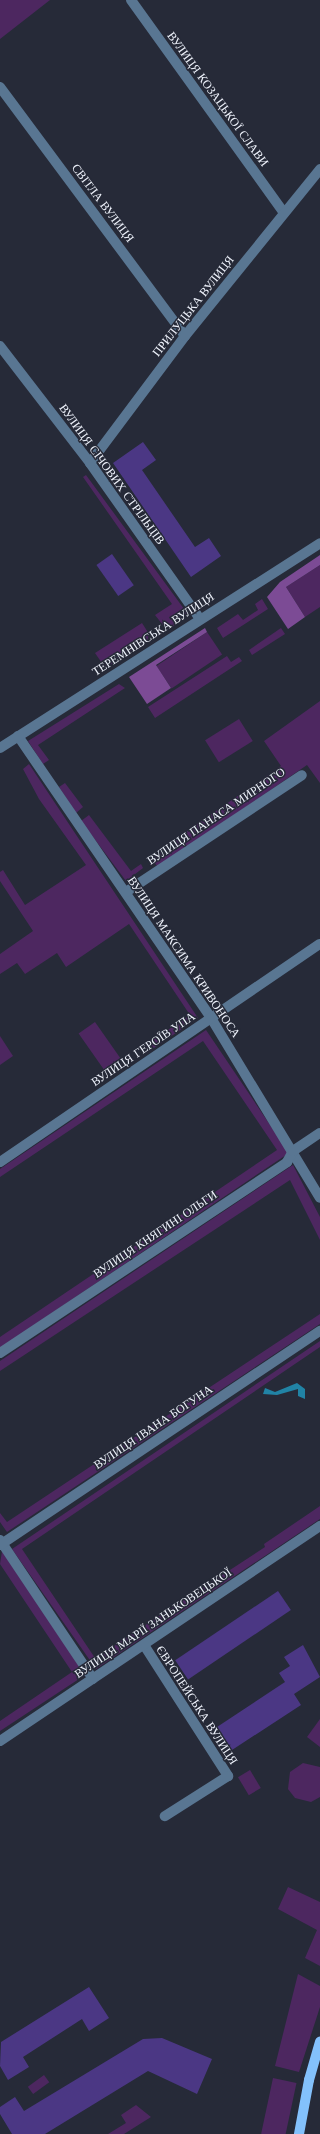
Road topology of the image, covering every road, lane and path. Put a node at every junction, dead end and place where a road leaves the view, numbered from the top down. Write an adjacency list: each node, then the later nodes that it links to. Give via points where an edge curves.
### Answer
1 (131, 0): 4 (street, ВУЛИЦЯ КОЗАЦЬКОЇ СЛАВИ)
2 (0, 87): 5 (street, СВІТЛА ВУЛИЦЯ)
3 (320, 169): 4 (street, ПРИЛУЦЬКА ВУЛИЦЯ)
4 (284, 213): 5 (street, ПРИЛУЦЬКА ВУЛИЦЯ)
5 (185, 336): 7 (street, ПРИЛУЦЬКА ВУЛИЦЯ)
6 (0, 346): 7 (street, ВУЛИЦЯ СІЧОВИХ СТРІЛЬЦІВ)
7 (90, 463): 9 (street, ВУЛИЦЯ СІЧОВИХ СТРІЛЬЦІВ)
8 (320, 543): 9 (street, ТЕРЕМНІВСЬКА ВУЛИЦЯ)
9 (200, 619): 10 (street, ТЕРЕМНІВСЬКА ВУЛИЦЯ)
10 (18, 736): 11 (street, ТЕРЕМНІВСЬКА ВУЛИЦЯ); 13 (street, ВУЛИЦЯ МАКСИМА КРИВОНОСА)
11 (0, 748)
12 (302, 775): 13 (street, ВУЛИЦЯ ПАНАСА МИРНОГО)
13 (126, 892): 15 (street, ВУЛИЦЯ МАКСИМА КРИВОНОСА)
14 (320, 944): 15 (street, ВУЛИЦЯ ГЕРОЇВ УПА)
15 (211, 1018): 17 (street, ВУЛИЦЯ МАКСИМА КРИВОНОСА); 18 (street, ВУЛИЦЯ ГЕРОЇВ УПА)
16 (320, 1133): 17 (street, ВУЛИЦЯ КНЯГИНІ ОЛЬГИ)
17 (293, 1151): 19 (street, ВУЛИЦЯ МАКСИМА КРИВОНОСА); 21 (street, ВУЛИЦЯ КНЯГИНІ ОЛЬГИ, via 287,1162)
18 (0, 1162)
19 (320, 1198)
20 (320, 1331): 23 (street, ВУЛИЦЯ ІВАНА БОГУНА)
21 (0, 1354)
22 (320, 1526): 24 (street, ВУЛИЦЯ МАРІЇ ЗАНЬКОВЕЦЬКОЇ)
23 (1, 1543): 25 (street)
24 (144, 1645): 25 (street, ВУЛИЦЯ МАРІЇ ЗАНЬКОВЕЦЬКОЇ); 27 (street, ЄВРОПЕЙСЬКА ВУЛИЦЯ, via 228,1776)
25 (93, 1679): 26 (street, ВУЛИЦЯ МАРІЇ ЗАНЬКОВЕЦЬКОЇ)
26 (0, 1741)
27 (165, 1816)
28 (320, 2042): 29 (main road, via 309,2080)
29 (299, 2134)

